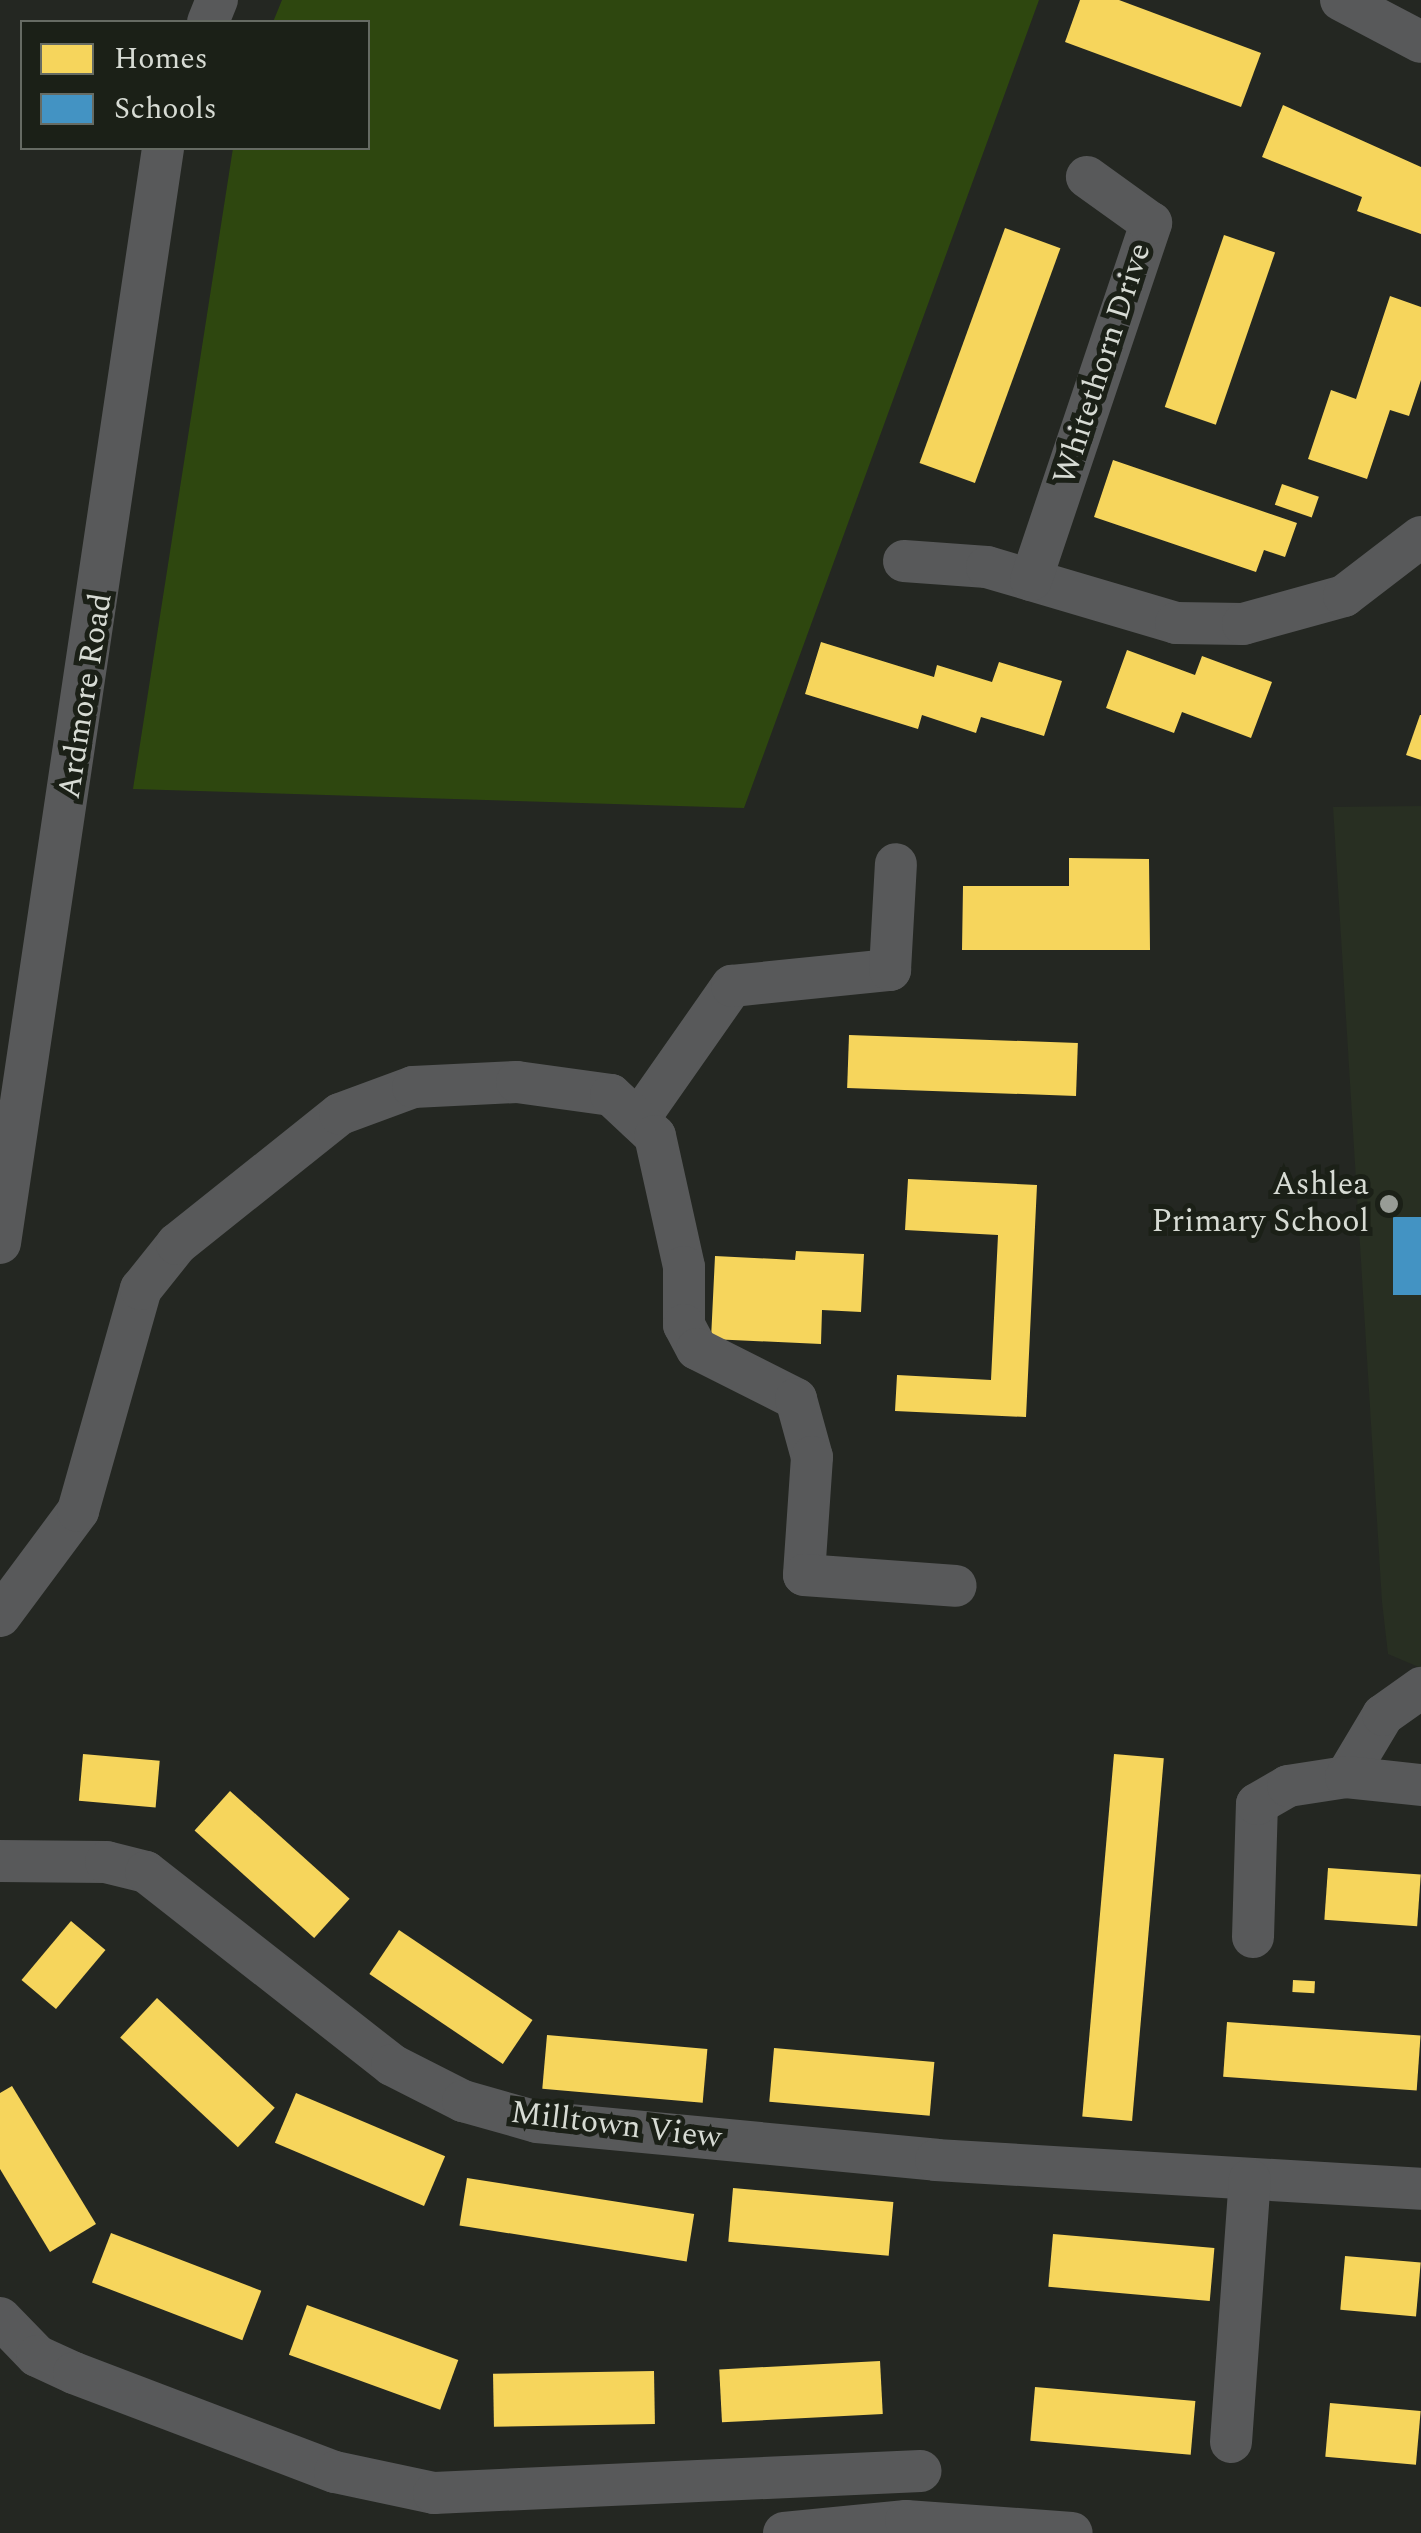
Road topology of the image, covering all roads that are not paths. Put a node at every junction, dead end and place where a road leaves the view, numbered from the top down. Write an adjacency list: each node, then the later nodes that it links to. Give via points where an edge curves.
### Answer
1 (1340, 0): 2 (street)
2 (1406, 23)
3 (163, 150): 10 (street, Ardmore Road)
4 (1087, 177): 7 (street, Whitethorn Drive, via 1150,223)
5 (1421, 536): 7 (street, via 1344,596 1243,624 1176,623)
6 (904, 562): 7 (street, via 987,566)
7 (1031, 580)
8 (896, 864): 9 (street, via 890,970 732,986)
9 (638, 1120): 12 (street, via 654,1136 684,1267 684,1325 697,1349 796,1399 812,1457 804,1575); 13 (street, via 611,1095 517,1082 413,1087 340,1114 250,1178 141,1289 78,1511)
10 (9, 1152): 11 (street, Ardmore Road)
11 (0, 1243)
12 (956, 1586)
13 (0, 1616)
14 (1421, 1688): 15 (street, via 1383,1715)
15 (1346, 1778): 16 (street); 18 (street, via 1288,1786 1257,1804)
16 (1421, 1786)
17 (0, 1861): 19 (street, Milltown View, via 106,1862 146,1872 392,2065 463,2101 538,2122)
18 (1253, 1937)
19 (1250, 2180): 20 (street, Milltown View); 22 (street)
20 (1421, 2189)
21 (0, 2318): 23 (street, via 37,2356 74,2373 335,2472 434,2493)
22 (1230, 2442)
23 (921, 2471)
24 (784, 2533): 25 (street, via 906,2522)
25 (1072, 2533)

